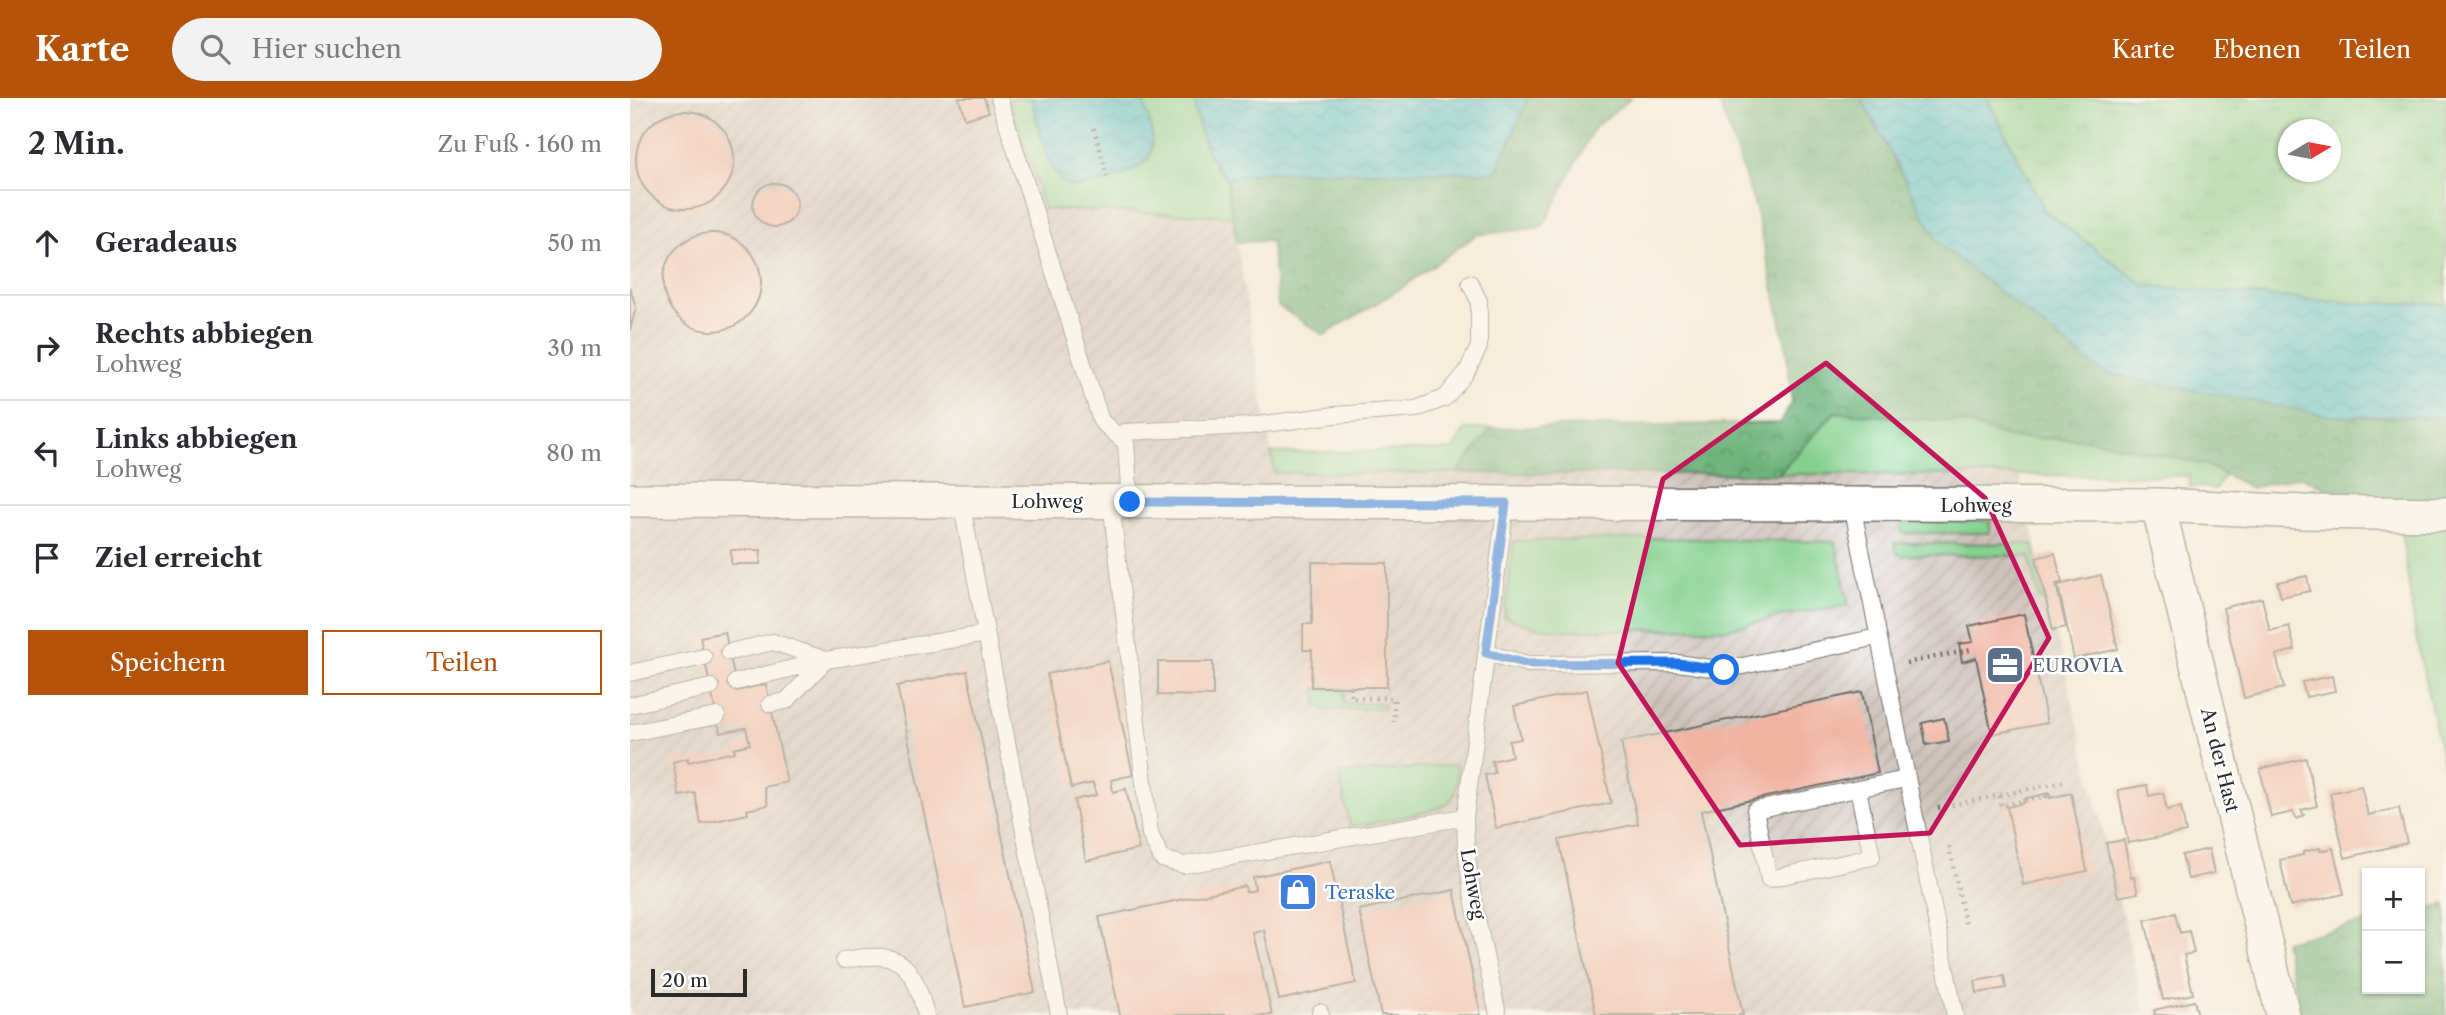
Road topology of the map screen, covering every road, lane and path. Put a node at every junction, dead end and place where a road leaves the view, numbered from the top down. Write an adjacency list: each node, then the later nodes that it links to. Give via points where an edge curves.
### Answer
1 (999, 98): 5 (lane, via 1101,421)
2 (1094, 128): 3 (path)
3 (1108, 179)
4 (1470, 283): 5 (lane, via 1479,301 1479,348 1445,398 1416,409 1249,426 1125,432)
5 (1119, 437): 8 (lane, via 1126,443)
6 (630, 500): 7 (street, Lohweg)
7 (961, 501): 8 (street, Lohweg); 13 (lane)
8 (1121, 502): 9 (street, Lohweg); 36 (lane, via 1150,834 1162,859 1184,865)
9 (1506, 503): 10 (street, Lohweg); 17 (lane, Lohweg)
10 (1852, 505): 11 (street, Lohweg); 14 (lane)
11 (2158, 505): 12 (street, Lohweg); 44 (street, An der Hast)
12 (2446, 514)
13 (986, 634): 19 (lane); 41 (lane)
14 (1877, 637): 17 (lane, via 1724,670 1678,663 1528,664); 20 (lane)
15 (1970, 650): 20 (path)
16 (729, 652): 19 (lane, via 774,642)
17 (1486, 653): 36 (lane, Lohweg)
18 (704, 657): 21 (lane)
19 (826, 660): 22 (lane); 25 (lane, via 786,701)
20 (1883, 668): 30 (lane)
21 (630, 673)
22 (736, 682)
23 (710, 687): 26 (lane)
24 (1351, 687): 28 (path, via 1351,698 1394,698)
25 (770, 704)
26 (630, 705)
27 (717, 716): 29 (lane)
28 (1394, 723)
29 (630, 733)
30 (1906, 779): 32 (lane); 35 (lane)
31 (2063, 782): 33 (path)
32 (1858, 789): 32 (lane, via 1755,810 1769,879 1872,857)
33 (2000, 796): 34 (path, via 2001,806); 35 (path)
34 (2046, 798)
35 (1913, 814): 43 (lane)
36 (1465, 817): 42 (lane, Lohweg, via 1470,878)
37 (1946, 835): 38 (path)
38 (1966, 928)
39 (844, 960): 40 (lane, via 871,955 894,958 910,971)
40 (926, 1015)
41 (1059, 1015)
42 (1498, 1015)
43 (1955, 1015)
44 (2283, 1015)

